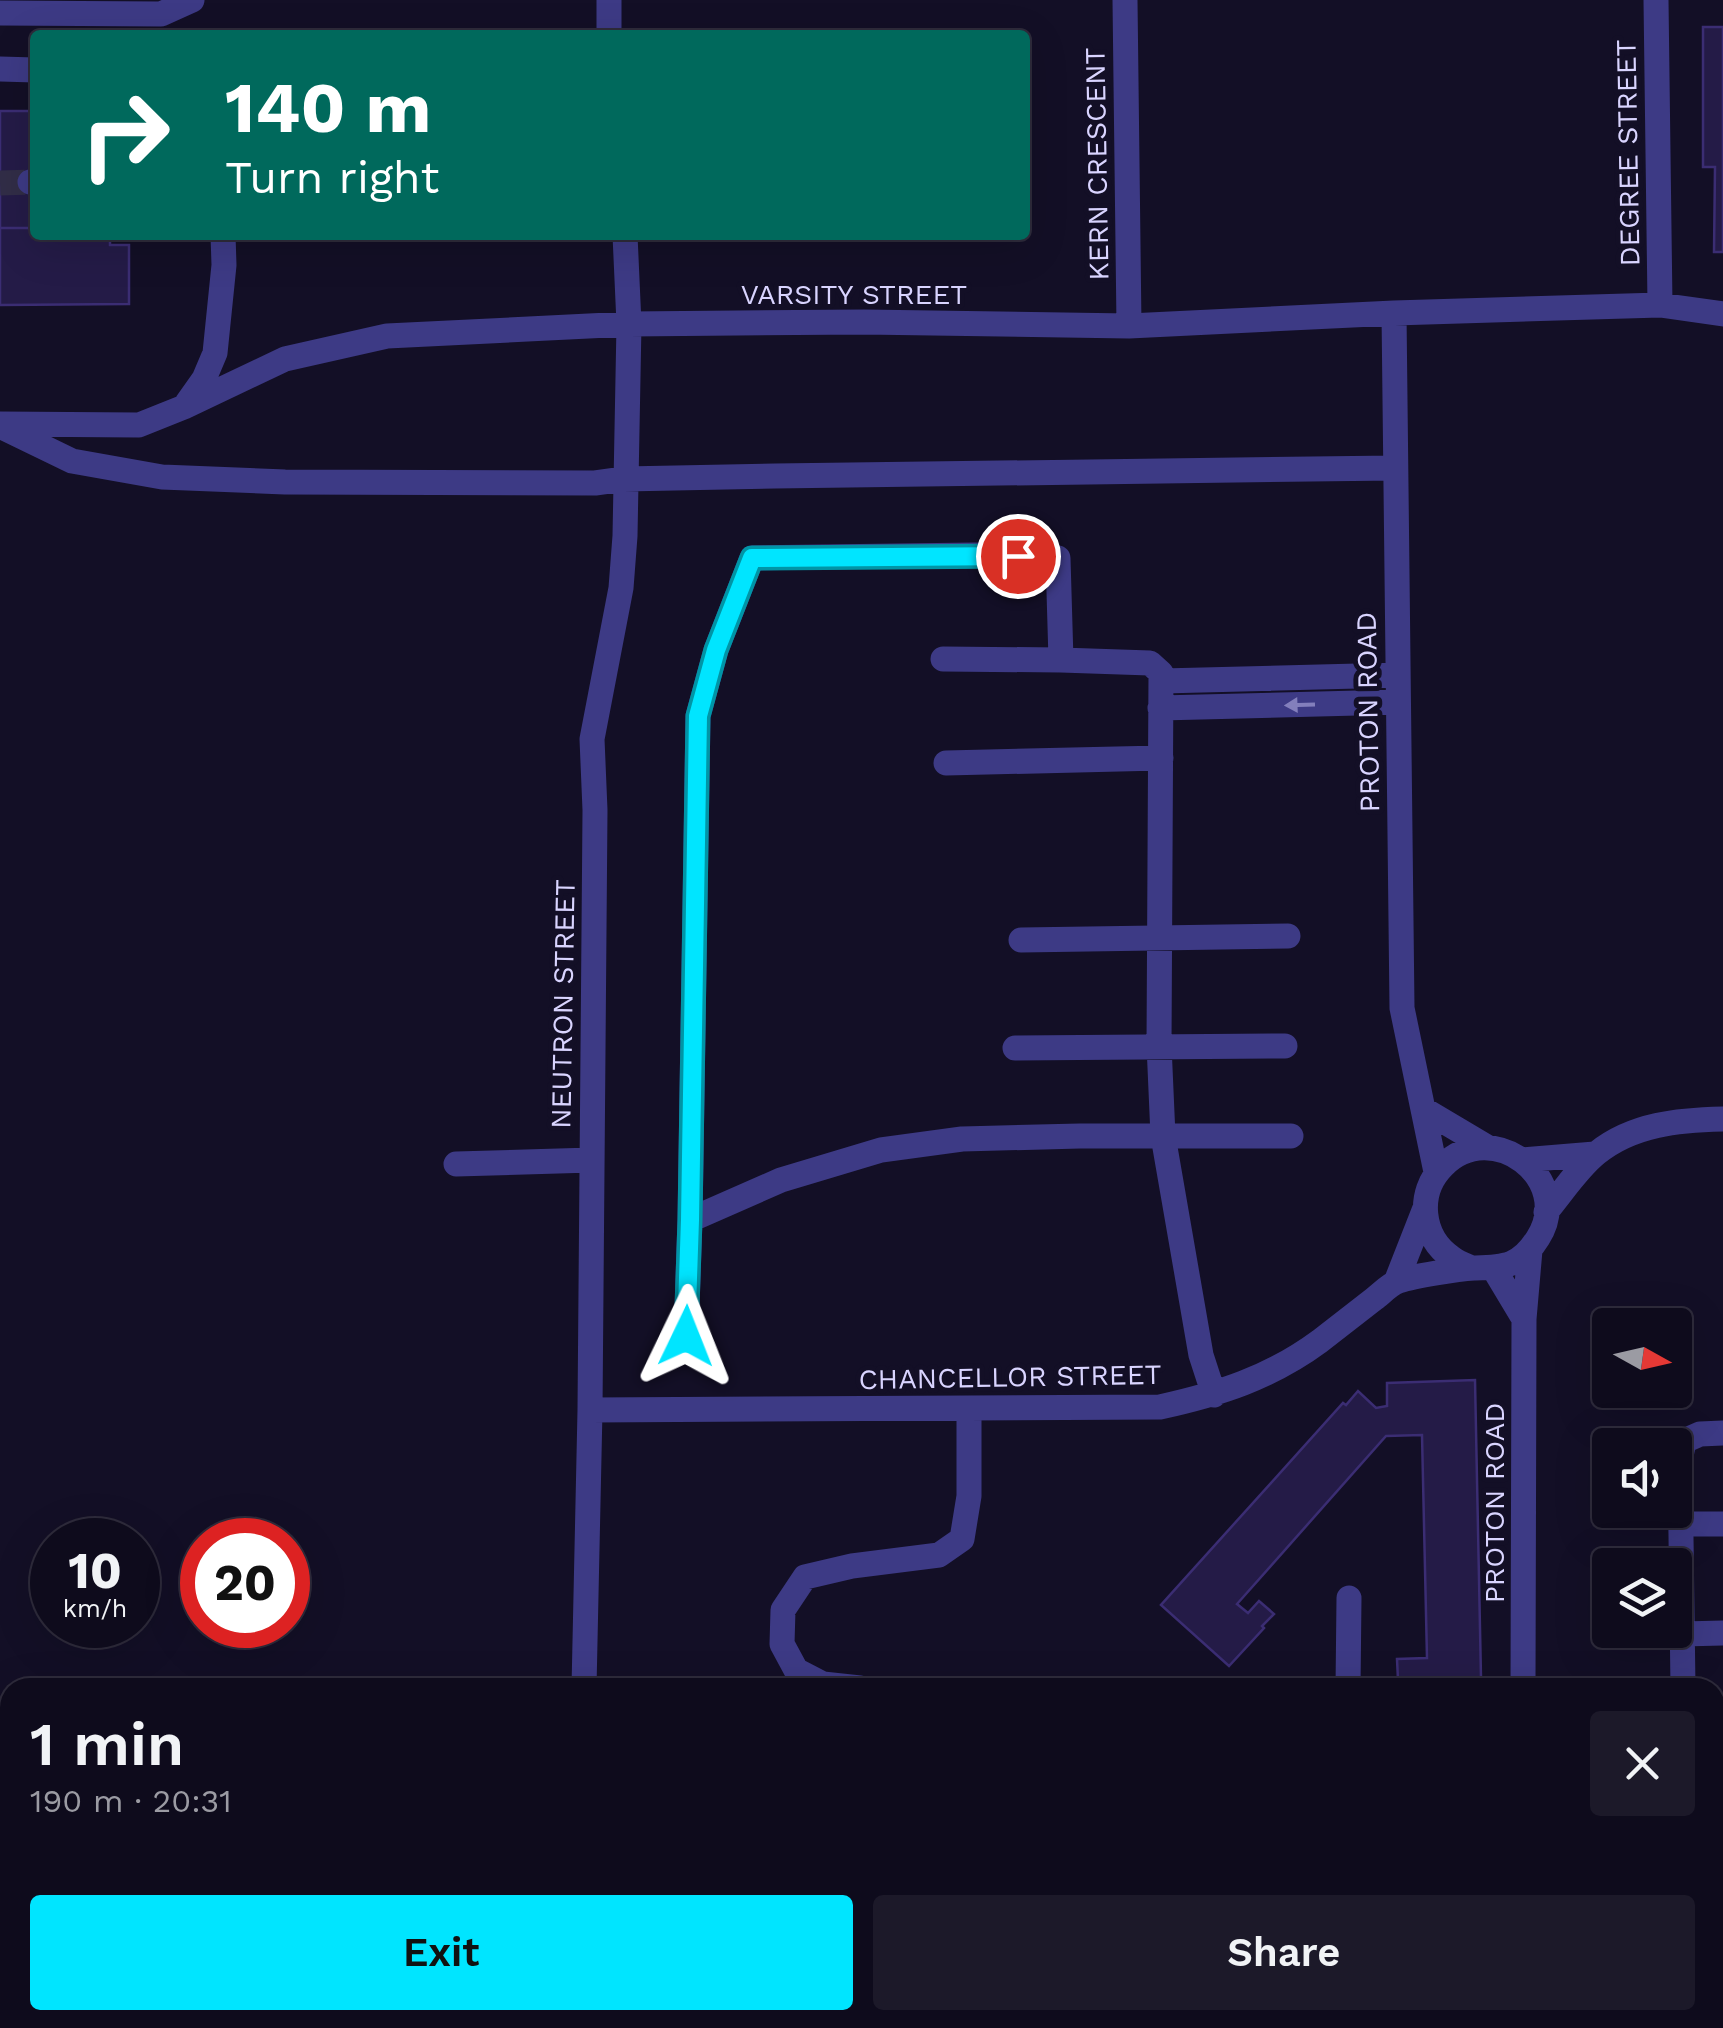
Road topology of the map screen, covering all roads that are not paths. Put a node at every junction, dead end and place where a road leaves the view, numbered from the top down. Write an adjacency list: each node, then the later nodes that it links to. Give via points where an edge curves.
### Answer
1 (192, 0): 5 (street, via 161,14)
2 (609, 0): 6 (street)
3 (1125, 0): 15 (street, KERN CRESCENT)
4 (1656, 0): 11 (street, DEGREE STREET)
5 (0, 13)
6 (610, 30)
7 (0, 70): 8 (street)
8 (30, 70)
9 (223, 240): 16 (street, via 215,353)
10 (624, 240): 14 (street, NEUTRON STREET)
11 (1660, 305): 12 (street, VARSITY STREET); 13 (street, VARSITY STREET)
12 (1394, 313): 15 (street, VARSITY STREET); 18 (street, PROTON ROAD)
13 (1723, 314)
14 (628, 324): 15 (street, VARSITY STREET); 16 (street, VARSITY STREET, via 386,336 285,359); 19 (street, NEUTRON STREET)
15 (1129, 326)
16 (184, 408): 17 (street, VARSITY STREET, via 139,425)
17 (0, 425): 19 (street, via 72,461 162,478)
18 (1394, 468): 19 (street); 22 (street, PROTON ROAD)
19 (624, 479): 40 (street, NEUTRON STREET, via 620,588 592,739)
20 (943, 659): 21 (street)
21 (1061, 660): 23 (street, via 1150,664); 46 (street, via 1058,558 752,558 698,716)
22 (1397, 676): 23 (street); 24 (street, PROTON ROAD)
23 (1162, 681): 25 (street)
24 (1397, 702): 25 (street, one-way to 25); 34 (street, PROTON ROAD, via 1402,1008)
25 (1160, 708): 26 (street)
26 (1161, 758): 27 (street); 29 (street)
27 (946, 762)
28 (1288, 936): 29 (street)
29 (1158, 938): 30 (street); 31 (street)
30 (1021, 940)
31 (1158, 1045): 32 (street); 33 (street); 36 (street)
32 (1284, 1046)
33 (1015, 1048)
34 (1422, 1109): 38 (street); 43 (street, PROTON ROAD)
35 (1723, 1119): 39 (street, via 1646,1126)
36 (1164, 1136): 37 (street); 46 (street, via 962,1140 881,1150 781,1180); 52 (street)
37 (1292, 1136)
38 (1487, 1147): 41 (street); 43 (street, via 1450,1158)
39 (1595, 1154): 41 (street); 45 (street)
40 (592, 1160): 42 (street); 54 (street, NEUTRON STREET)
41 (1522, 1160): 45 (street, via 1544,1191)
42 (456, 1164)
43 (1436, 1172): 44 (street)
44 (1425, 1208): 48 (street, via 1438,1246 1453,1260); 49 (street)
45 (1546, 1212): 47 (street)
46 (690, 1220): 51 (street)
47 (1530, 1250): 48 (street, via 1513,1263); 50 (street, PROTON ROAD)
48 (1483, 1269): 49 (street, CHANCELLOR STREET); 50 (street)
49 (1396, 1282): 52 (street, CHANCELLOR STREET, via 1316,1344)
50 (1524, 1319): 66 (street, PROTON ROAD)
51 (686, 1336)
52 (1214, 1395): 53 (street, CHANCELLOR STREET, via 1160,1407)
53 (969, 1409): 54 (street, CHANCELLOR STREET); 64 (street, via 962,1539 939,1555 804,1577 783,1610 782,1644 796,1670)
54 (590, 1410): 63 (street, NEUTRON STREET)
55 (1723, 1433): 56 (street)
56 (1692, 1438)
57 (1692, 1524): 58 (street)
58 (1723, 1524)
59 (1348, 1598): 65 (street)
60 (1723, 1633): 61 (street)
61 (1692, 1634)
62 (1682, 1648): 67 (street)
63 (584, 1678)
64 (811, 1678)
65 (1348, 1678)
66 (1523, 1678)
67 (1682, 1678)

